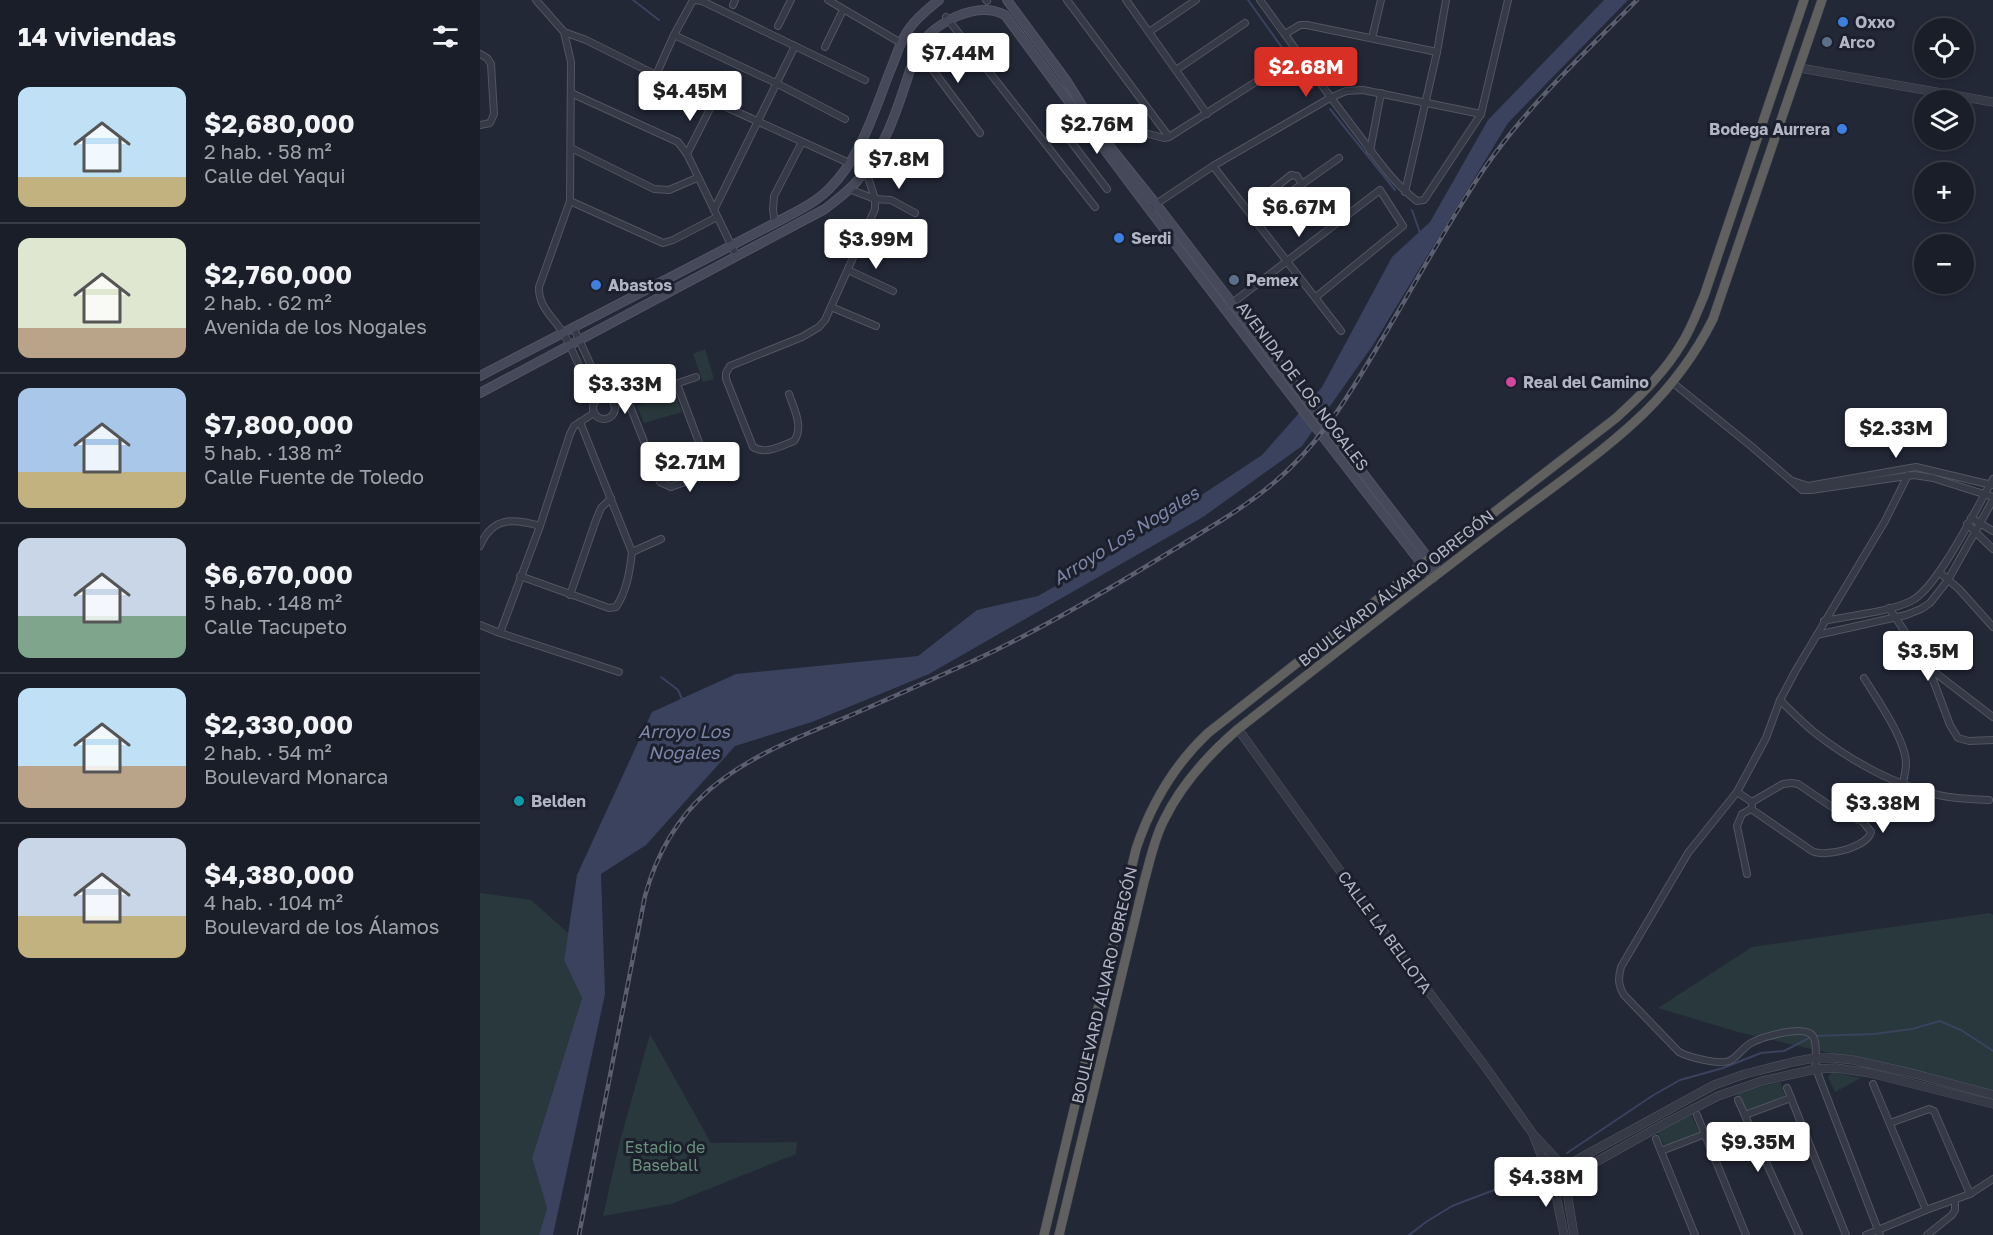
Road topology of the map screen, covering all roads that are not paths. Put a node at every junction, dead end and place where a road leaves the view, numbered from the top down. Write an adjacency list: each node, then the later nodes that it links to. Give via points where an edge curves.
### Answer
1 (536, 0): 21 (street)
2 (694, 0): 24 (street); 27 (street)
3 (792, 0): 20 (street)
4 (828, 0): 17 (street)
5 (939, 0): 26 (main road, via 918,18)
6 (1007, 0): 51 (main road, AVENIDA DE LOS NOGALES, via 1066,80)
7 (1067, 0): 52 (street)
8 (1126, 0): 22 (street)
9 (1196, 0): 22 (street)
10 (1260, 0): 23 (street)
11 (1381, 0): 25 (street)
12 (1446, 0): 30 (street)
13 (1508, 0): 45 (street)
14 (1804, 0): 120 (highway, BOULEVARD ÁLVARO OBREGÓN, via 1704,296 1682,343 1656,378 1616,418)
15 (1822, 0): 33 (highway, BOULEVARD ÁLVARO OBREGÓN)
16 (987, 1): 18 (main road, AVENIDA DE LOS NOGALES, via 974,2); 47 (main road, AVENIDA DE LOS NOGALES, via 1005,15)
17 (843, 10): 26 (street); 28 (street)
18 (946, 17): 29 (main road, AVENIDA DE LOS NOGALES); 69 (street)
19 (1245, 23): 34 (street)
20 (778, 26)
21 (564, 32): 35 (street); 38 (street, via 571,62)
22 (1149, 32): 34 (street)
23 (1285, 34): 25 (street, via 1303,25); 40 (street)
24 (674, 35): 35 (street); 37 (street)
25 (1372, 38): 30 (street)
26 (901, 43): 58 (main road, via 870,123)
27 (795, 46): 36 (street); 37 (street)
28 (825, 47)
29 (917, 49): 50 (street); 60 (main road, AVENIDA DE LOS NOGALES, via 886,133)
30 (1437, 52): 42 (street)
31 (480, 54): 49 (street, via 491,64 494,114 490,123)
32 (1284, 64): 44 (street)
33 (1800, 68): 43 (street); 94 (highway, BOULEVARD ÁLVARO OBREGÓN, via 1713,319)
34 (1176, 70): 44 (street)
35 (656, 75): 41 (street)
36 (865, 80)
37 (776, 83): 46 (street); 48 (street)
38 (571, 93): 54 (street); 56 (street, via 678,142)
39 (1381, 93): 40 (street, via 1353,90); 42 (street); 55 (street)
40 (1330, 98): 55 (street); 59 (street)
41 (714, 101): 48 (street); 56 (street)
42 (1426, 102): 45 (street); 65 (street)
43 (1993, 102)
44 (1207, 114): 52 (street)
45 (1481, 114): 65 (street, via 1425,200 1417,201)
46 (845, 119)
47 (1081, 120): 64 (street, via 1066,135); 70 (main road, AVENIDA DE LOS NOGALES)
48 (759, 122): 53 (street); 71 (street)
49 (480, 125)
50 (980, 133)
51 (1099, 133): 52 (street); 70 (main road, AVENIDA DE LOS NOGALES)
52 (1169, 137)
53 (802, 142): 58 (street); 75 (street, via 774,196)
54 (571, 148): 61 (street, via 654,189 669,190); 67 (street)
55 (1370, 151): 65 (street)
56 (687, 154): 61 (street)
57 (1339, 158): 62 (street)
58 (849, 164): 75 (main road, via 821,196)
59 (1213, 166): 70 (street); 74 (street)
60 (866, 171): 63 (main road, AVENIDA DE LOS NOGALES); 66 (street)
61 (697, 178): 71 (street)
62 (1302, 184): 68 (street); 68 (street, via 1293,174 1282,182 1271,192)
63 (849, 189): 66 (street); 79 (main road, AVENIDA DE LOS NOGALES, via 811,218)
64 (1107, 189)
65 (1406, 192)
66 (875, 199): 72 (street, via 891,200); 76 (street)
67 (570, 201): 73 (street, via 663,243); 89 (street, via 539,287 541,304)
68 (1276, 203): 74 (street)
69 (1095, 207)
70 (1152, 207): 84 (main road, AVENIDA DE LOS NOGALES); 101 (main road, AVENIDA DE LOS NOGALES)
71 (714, 210): 73 (street)
72 (915, 213)
73 (717, 217): 77 (street)
74 (1254, 218): 80 (street)
75 (775, 224): 77 (main road)
76 (864, 235): 78 (street); 81 (street)
77 (732, 246): 79 (street); 87 (main road)
78 (908, 254)
79 (737, 257): 90 (main road, AVENIDA DE LOS NOGALES)
80 (1288, 261): 83 (street); 83 (street, via 1380,190 1403,226); 84 (street)
81 (848, 270): 82 (street); 85 (street)
82 (893, 291)
83 (1316, 297): 88 (street)
84 (1231, 303): 101 (main road, AVENIDA DE LOS NOGALES)
85 (831, 307): 86 (street); 97 (street, via 825,320 811,333 730,366 726,373 757,450 766,451 797,438 799,428)
86 (876, 326)
87 (574, 329): 89 (main road); 90 (street)
88 (1341, 331)
89 (563, 334): 91 (street); 92 (main road)
90 (579, 341): 91 (main road, AVENIDA DE LOS NOGALES); 98 (street)
91 (569, 346): 96 (main road, AVENIDA DE LOS NOGALES); 99 (street)
92 (480, 376)
93 (696, 378): 95 (street)
94 (1673, 383): 106 (street); 122 (highway, BOULEVARD ÁLVARO OBREGÓN, via 1598,454)
95 (677, 384): 100 (street); 100 (street, via 706,467 701,476 671,487 660,482)
96 (480, 393)
97 (789, 394)
98 (606, 398): 99 (street); 102 (street)
99 (596, 401): 103 (street)
100 (628, 401): 102 (street)
101 (1303, 404): 120 (main road, AVENIDA DE LOS NOGALES)
102 (614, 405): 103 (street, via 608,418)
103 (594, 413): 104 (street)
104 (580, 422): 109 (street); 113 (street, via 570,434)
105 (1908, 475): 106 (street, via 1805,491); 108 (street, via 1923,475); 128 (street, via 1885,521)
106 (1790, 480): 107 (street, via 1808,486 1916,468)
107 (1992, 483): 108 (street)
108 (1984, 494): 110 (street); 111 (street)
109 (611, 498): 119 (street); 125 (street, via 601,508)
110 (1993, 499): 112 (street)
111 (1969, 521): 112 (street); 115 (street); 121 (street)
112 (1980, 525): 114 (street); 115 (street)
113 (540, 526): 117 (street, via 520,520 502,523 486,534); 123 (street)
114 (1993, 531)
115 (1976, 532): 118 (street); 124 (street)
116 (661, 539): 119 (street)
117 (480, 546)
118 (1993, 549)
119 (632, 552): 125 (street, via 630,572 616,607)
120 (1426, 562): 122 (main road, AVENIDA DE LOS NOGALES); 178 (highway, BOULEVARD ÁLVARO OBREGÓN, via 1208,733 1168,778 1136,849)
121 (1939, 572): 124 (street); 126 (street, via 1918,598)
122 (1436, 575): 138 (highway, BOULEVARD ÁLVARO OBREGÓN)
123 (520, 576): 125 (street); 131 (street)
124 (1948, 580): 127 (street, via 1922,609); 130 (street)
125 (570, 595)
126 (1889, 608): 127 (street); 128 (street)
127 (1894, 618): 132 (street); 133 (street)
128 (1824, 621): 132 (street)
129 (480, 625): 131 (street)
130 (1993, 627)
131 (500, 633): 134 (street)
132 (1817, 635): 136 (street)
133 (1929, 668): 137 (street); 139 (street, via 1958,738)
134 (619, 672)
135 (1864, 678): 140 (street, via 1903,747)
136 (1780, 700): 140 (street, via 1847,756); 141 (street, via 1766,738)
137 (1993, 717)
138 (1238, 729): 165 (street, CALLE LA BELLOTA); 179 (highway, BOULEVARD ÁLVARO OBREGÓN, via 1178,796 1156,839)
139 (1993, 740)
140 (1903, 783): 142 (street, via 1960,799)
141 (1737, 792): 143 (street); 145 (street, via 1688,853 1621,967 1620,988 1686,1056 1729,1061 1752,1042 1797,1030 1813,1036)
142 (1989, 800)
143 (1752, 805): 143 (street, via 1821,854 1862,844 1870,838 1871,832 1863,822 1798,784 1783,784); 144 (street, via 1737,826)
144 (1747, 874)
145 (1814, 1058): 146 (street); 147 (street); 149 (street)
146 (1867, 1063): 148 (street); 150 (street)
147 (1816, 1069): 148 (street); 153 (street); 177 (street)
148 (1870, 1073): 154 (street)
149 (1728, 1080): 153 (street); 157 (street)
150 (1943, 1081): 154 (street); 155 (street)
151 (1873, 1084): 163 (street)
152 (1787, 1088): 156 (street)
153 (1733, 1090): 160 (street)
154 (1941, 1090): 159 (street)
155 (1993, 1095)
156 (1791, 1098): 161 (street); 185 (street)
157 (1688, 1099): 160 (street); 162 (street)
158 (1738, 1100): 161 (street)
159 (1993, 1104)
160 (1695, 1112): 164 (street); 166 (street)
161 (1746, 1115): 184 (street)
162 (1647, 1122): 164 (street); 169 (street)
163 (1890, 1123): 174 (street, via 1929,1109 1934,1111); 176 (street)
164 (1652, 1131): 172 (street)
165 (1533, 1134): 169 (street, CALLE LA BELLOTA); 170 (street, CALLE LA BELLOTA)
166 (1705, 1134): 168 (street); 183 (street)
167 (1656, 1139): 168 (street)
168 (1661, 1151): 182 (street)
169 (1562, 1169): 170 (street); 172 (street)
170 (1549, 1175): 173 (street, CALLE LA BELLOTA)
171 (1993, 1179): 174 (street)
172 (1565, 1180): 173 (street); 181 (street)
173 (1553, 1186): 180 (street, CALLE LA BELLOTA)
174 (1970, 1194): 175 (street)
175 (1955, 1200): 176 (street); 187 (street, via 1952,1215)
176 (1926, 1210): 177 (street)
177 (1879, 1233): 186 (street)
178 (1044, 1235)
179 (1059, 1235)
180 (1564, 1235)
181 (1574, 1235)
182 (1695, 1235)
183 (1746, 1235)
184 (1799, 1235)
185 (1846, 1235)
186 (1866, 1235)
187 (1927, 1235)

